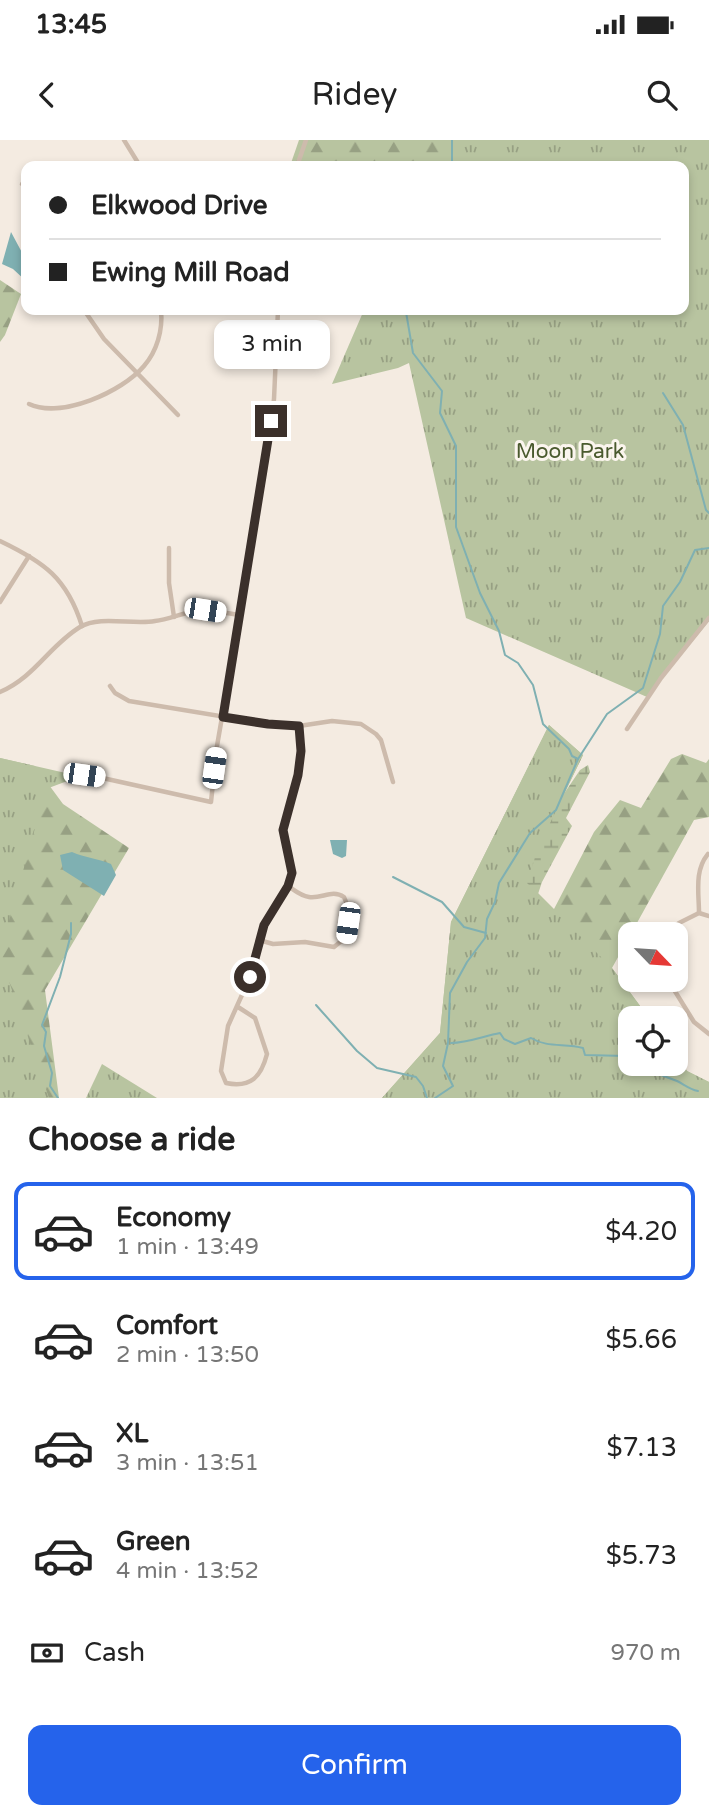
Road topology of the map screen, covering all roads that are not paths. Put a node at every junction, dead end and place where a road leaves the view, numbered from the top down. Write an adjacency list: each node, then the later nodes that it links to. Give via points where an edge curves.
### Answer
1 (124, 140): 3 (street)
2 (306, 140): 4 (street)
3 (137, 161)
4 (299, 161)
5 (87, 315): 8 (street)
6 (161, 315): 8 (street, via 158,341)
7 (278, 315): 15 (street, via 274,399)
8 (137, 373): 9 (street, via 86,402 57,409); 10 (street)
9 (29, 404)
10 (178, 415)
11 (0, 541): 13 (street)
12 (169, 548): 16 (street)
13 (29, 555): 14 (street); 18 (street, via 63,583)
14 (0, 602)
15 (241, 615): 16 (street, via 205,610); 21 (street)
16 (174, 617): 18 (street)
17 (709, 618): 23 (street)
18 (82, 626): 20 (street, via 30,674)
19 (110, 686): 21 (street, via 129,701)
20 (0, 692)
21 (223, 717): 22 (street); 24 (street, via 211,802 99,777)
22 (299, 726): 25 (street, via 332,721 361,724 381,740); 27 (street, via 298,775 283,830 292,873)
23 (627, 729)
24 (72, 778)
25 (393, 782)
26 (708, 854): 28 (street, via 699,873)
27 (288, 886): 31 (street); 31 (street, via 305,897 334,893 344,897 348,907 345,938 334,947)
28 (699, 913): 29 (street); 30 (street)
29 (709, 916)
30 (681, 922)
31 (259, 940): 33 (street)
32 (675, 992): 34 (street, via 694,1022)
33 (238, 1007): 33 (street, via 255,1018 267,1054 252,1081 239,1085 226,1083 220,1071 228,1027)
34 (709, 1034)

